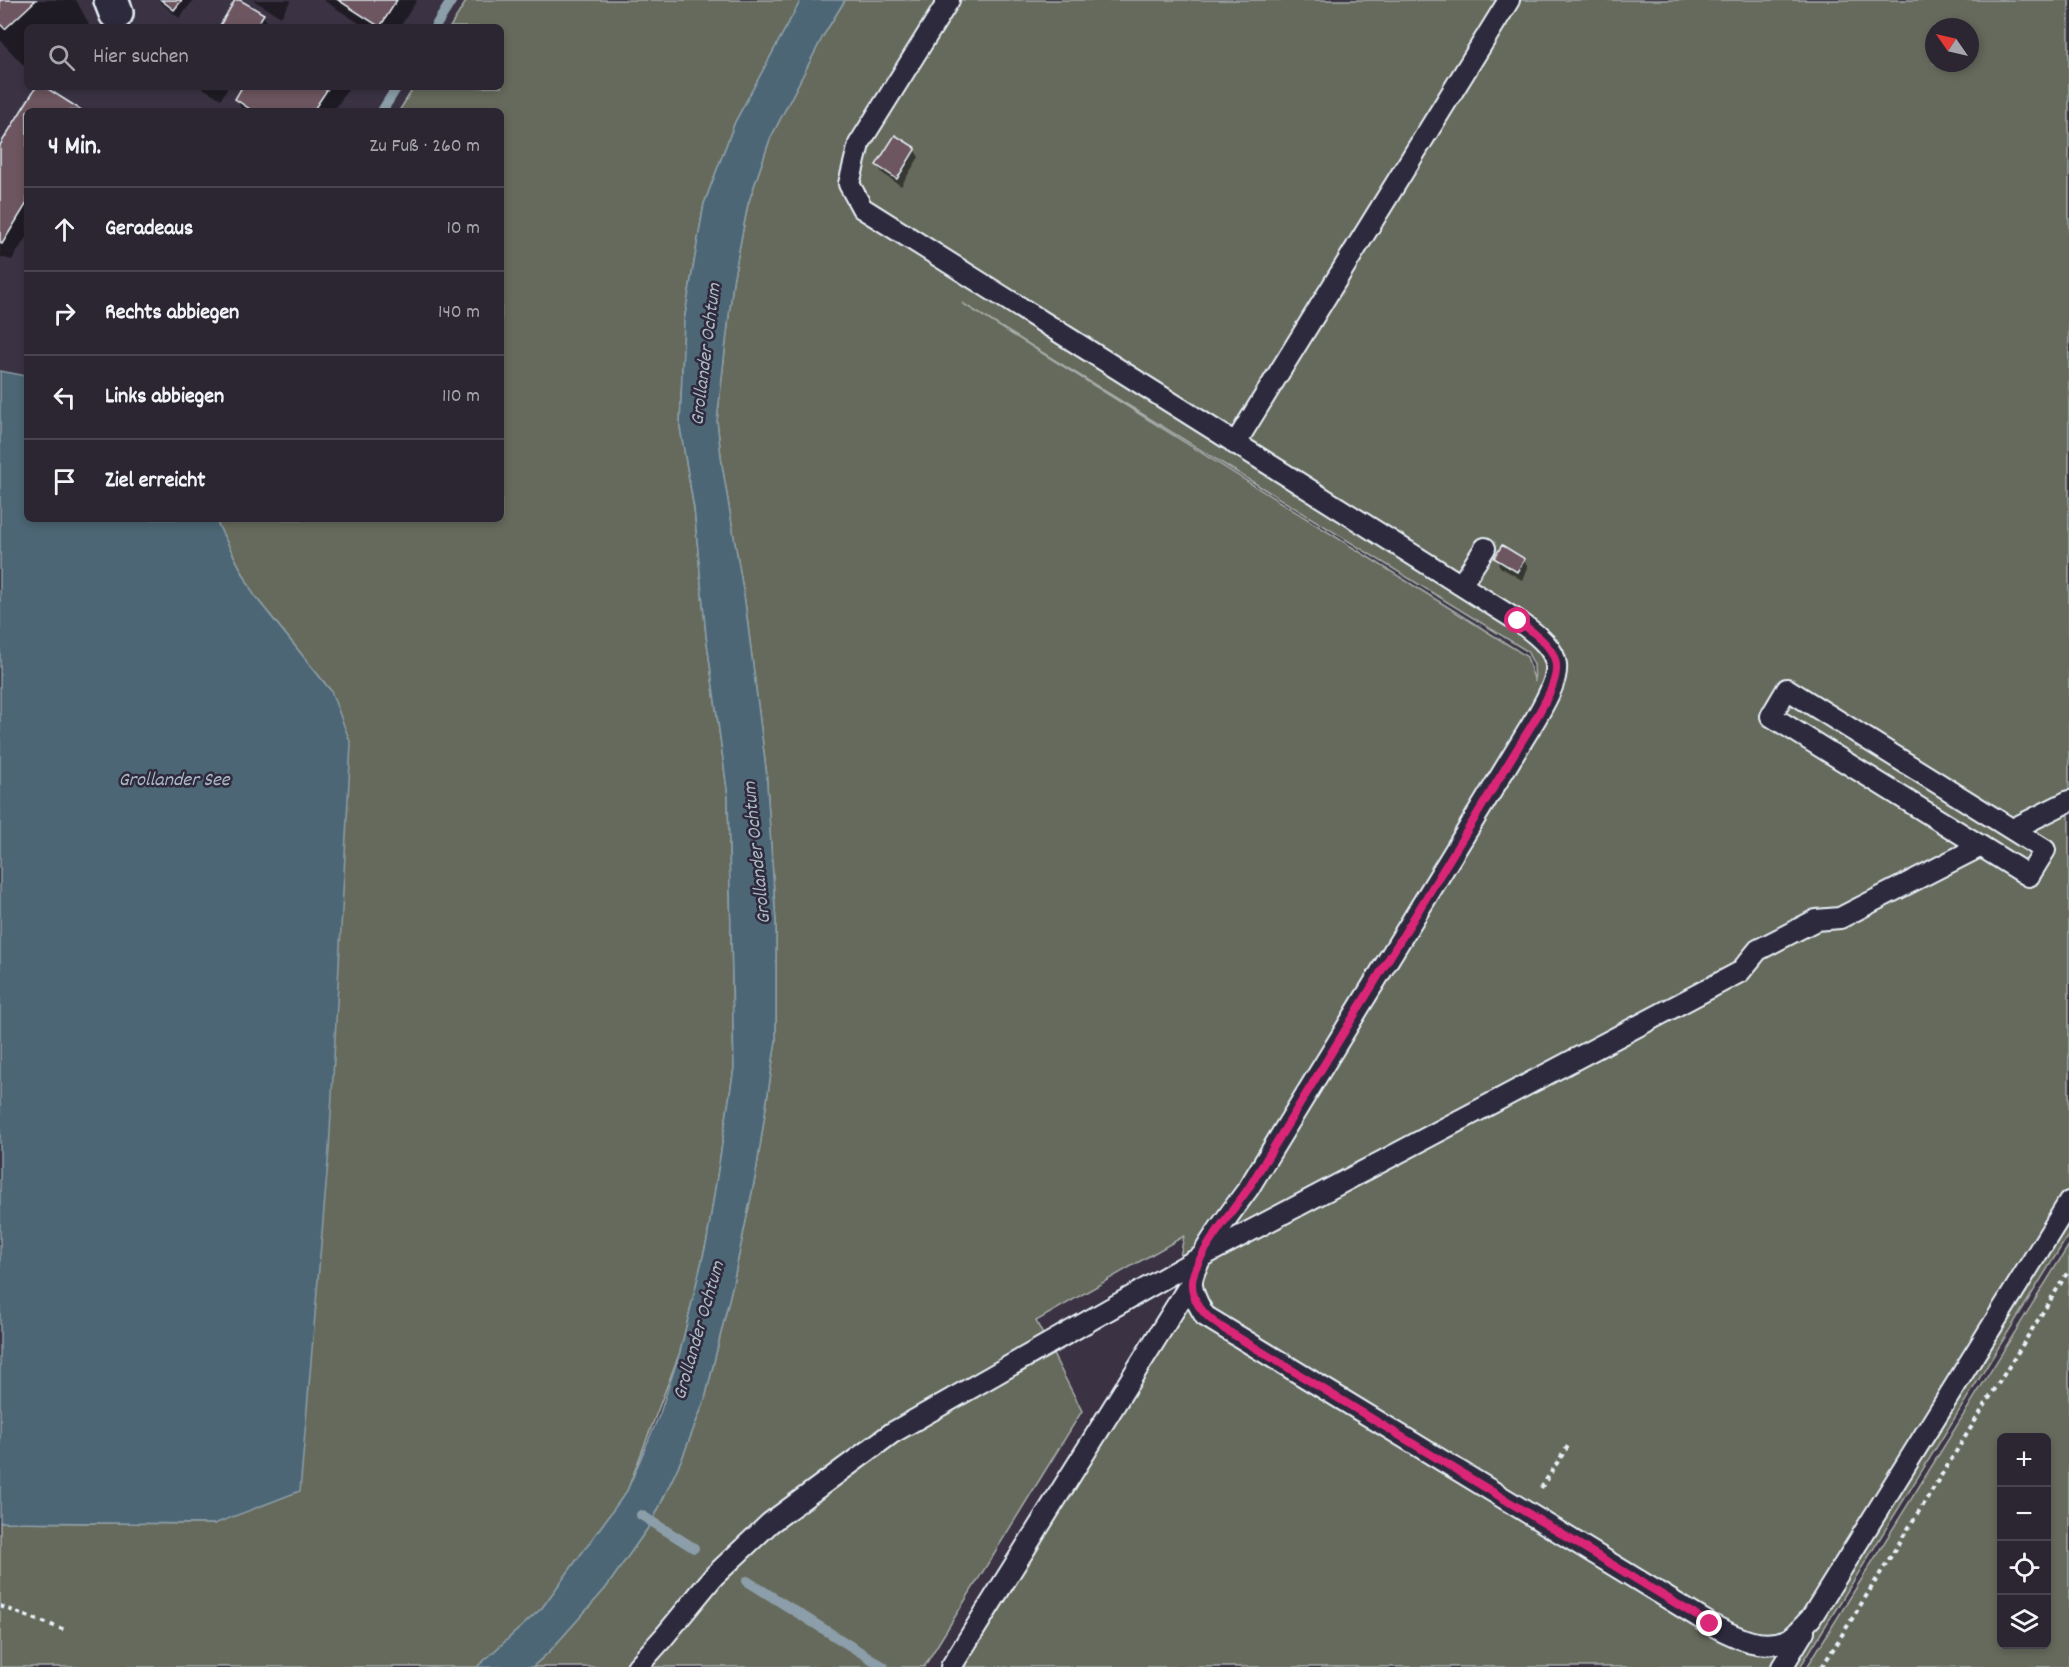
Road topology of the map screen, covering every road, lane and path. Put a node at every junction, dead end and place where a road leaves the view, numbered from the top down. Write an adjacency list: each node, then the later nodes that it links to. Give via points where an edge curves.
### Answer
1 (950, 0): 3 (lane, via 859,144 849,184 862,208)
2 (1509, 0): 3 (lane)
3 (1235, 444): 5 (lane)
4 (1485, 548): 5 (lane)
5 (1461, 585): 10 (lane, via 1540,636 1553,651 1557,670 1553,688 1248,1189)
6 (2069, 801): 7 (lane)
7 (2013, 830): 8 (lane, via 2045,850 2029,876); 8 (lane, via 1787,689 1771,716)
8 (1981, 846): 10 (lane, via 1840,918 1816,920 1758,950 1740,972)
9 (2069, 1202): 16 (lane)
10 (1201, 1257): 12 (lane); 18 (lane, via 892,1433 762,1531 714,1575)
11 (2069, 1270): 21 (path)
12 (1192, 1281): 14 (lane, via 1195,1298 1205,1316); 19 (lane)
13 (1568, 1446): 14 (path)
14 (1526, 1512): 16 (lane, via 1738,1638 1764,1645 1788,1640)
15 (0, 1606): 17 (path)
16 (1811, 1618): 20 (lane)
17 (65, 1630)
18 (637, 1667)
19 (951, 1667)
20 (1782, 1667)
21 (1822, 1667)

